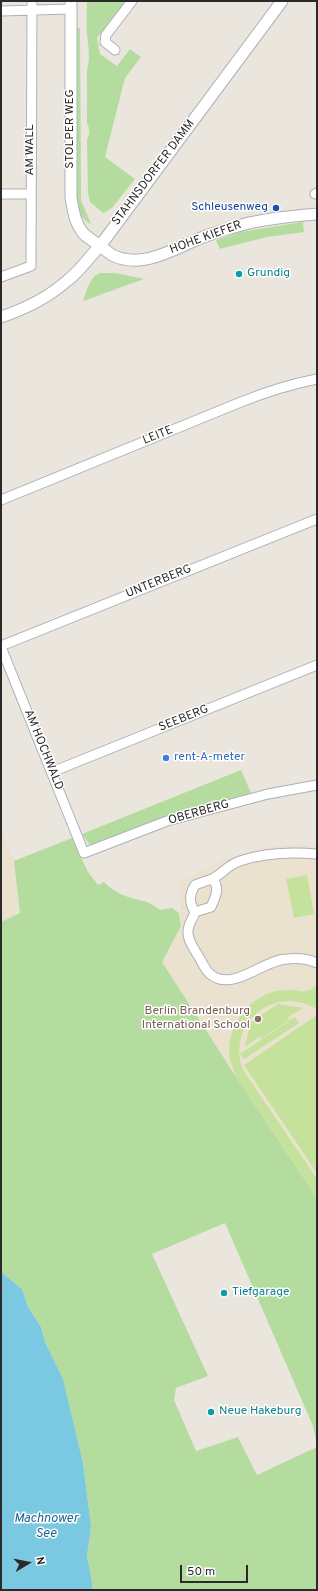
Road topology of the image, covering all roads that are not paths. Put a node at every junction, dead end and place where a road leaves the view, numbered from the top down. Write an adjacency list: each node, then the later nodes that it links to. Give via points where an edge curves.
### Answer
1 (32, 1): 6 (street, AM WALL)
2 (132, 1): 7 (street, via 106,35 105,42)
3 (282, 1): 11 (street, STAHNSDORFER DAMM)
4 (71, 5): 6 (street); 11 (street, STOLPER WEG, via 71,197 75,218 81,231)
5 (1, 11): 6 (street)
6 (32, 11): 9 (street, AM WALL)
7 (115, 50)
8 (1, 194): 9 (street)
9 (31, 194): 12 (street, AM WALL, via 31,266)
10 (317, 214): 11 (street, HOHE KIEFER, via 243,225 202,237 146,259 130,260 116,257)
11 (100, 246): 13 (street, STAHNSDORFER DAMM, via 67,282 35,302)
12 (1, 277)
13 (1, 317)
14 (317, 379): 15 (street, LEITE, via 276,389 241,402)
15 (1, 500)
16 (317, 519): 17 (street, UNTERBERG)
17 (1, 647): 19 (street, AM HOCHWALD)
18 (317, 665): 19 (street, SEEBERG)
19 (52, 772): 21 (street, AM HOCHWALD)
20 (317, 785): 21 (street, OBERBERG, via 268,794 167,821)
21 (84, 853)
22 (317, 854): 23 (street, via 251,858 230,866)
23 (212, 878): 24 (street, via 195,885 190,894 191,906); 24 (street, via 217,890 211,907)
24 (195, 912): 25 (street, via 187,935 209,973 215,978 225,981 238,978 267,964 286,959 311,960)
25 (317, 963)

